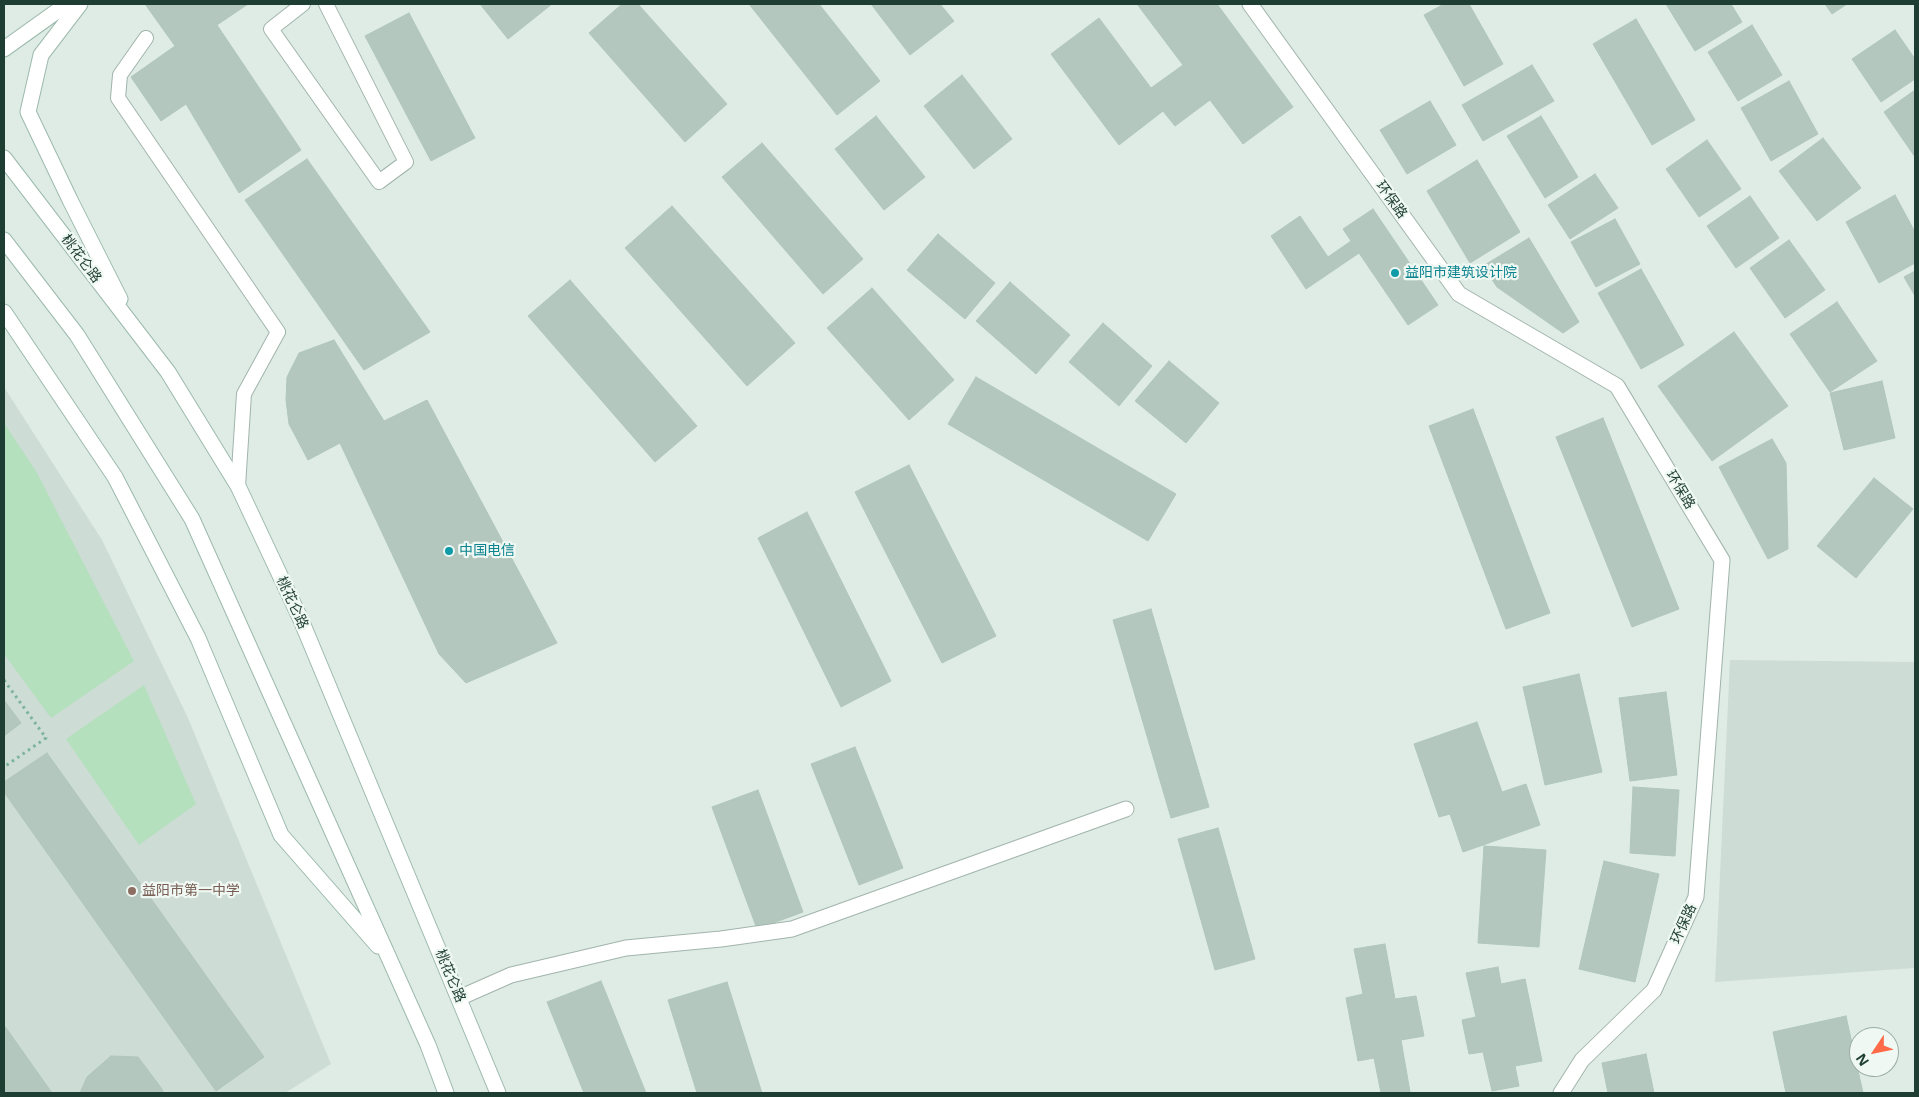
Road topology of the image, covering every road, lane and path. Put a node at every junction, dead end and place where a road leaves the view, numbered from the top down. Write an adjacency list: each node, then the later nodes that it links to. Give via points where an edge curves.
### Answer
1 (67, 4): 7 (main road)
2 (80, 4): 11 (main road, via 41,55 28,112)
3 (303, 4): 4 (lane, via 271,29 379,182 406,162)
4 (326, 4)
5 (1250, 4): 20 (main road, 环保路, via 1459,294 1617,386 1722,560 1696,897 1654,990 1582,1060)
6 (146, 38): 12 (lane, via 120,75 118,98 278,332 244,394)
7 (4, 49)
8 (4, 158): 11 (main road, 桃花仑路)
9 (7, 246): 16 (main road, via 77,335 192,519)
10 (4, 312): 16 (main road, via 115,477 198,638 281,835)
11 (138, 334): 12 (main road, 桃花仑路, via 168,372)
12 (238, 486): 17 (main road, 桃花仑路, via 301,620)
13 (4, 680): 14 (path, via 46,738)
14 (4, 767)
15 (1126, 809): 17 (main road, via 792,929 626,948 511,974)
16 (388, 957): 18 (main road)
17 (459, 998): 19 (main road, 桃花仑路)
18 (446, 1093)
19 (498, 1093)
20 (1561, 1093)

